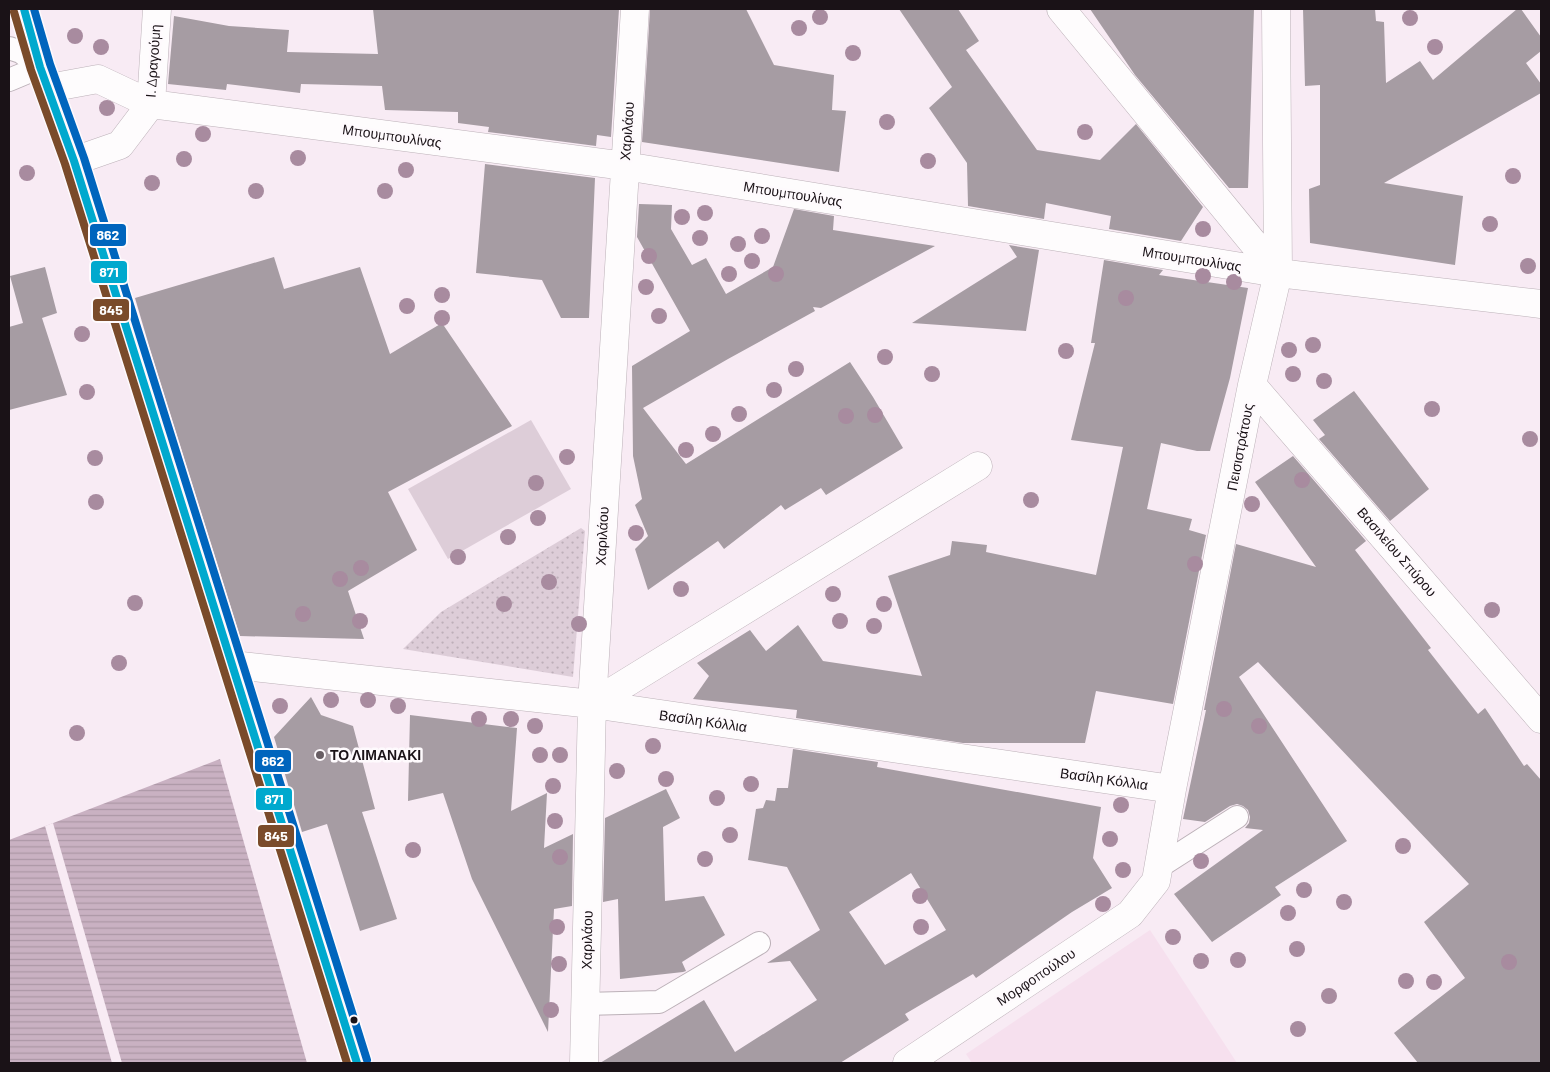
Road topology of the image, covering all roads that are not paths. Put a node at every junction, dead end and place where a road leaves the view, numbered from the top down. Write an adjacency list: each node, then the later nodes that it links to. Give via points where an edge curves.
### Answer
1 (24, 9): 7 (street)
2 (157, 9): 9 (street, Ι. Δραγούμη)
3 (635, 9): 11 (street, Χαριλάου)
4 (1062, 9): 12 (street)
5 (1276, 9): 12 (street, Πεισιστράτους)
6 (9, 48): 7 (lane, via 21,52)
7 (44, 78): 8 (lane); 9 (street, Μπουμπουλίνας, via 98,79); 10 (street)
8 (9, 80)
9 (151, 104): 10 (street, Ι. Δραγούμη, via 120,145); 11 (street, Μπουμπουλίνας)
10 (74, 161): 16 (street)
11 (625, 166): 12 (street, Μπουμπουλίνας); 17 (street, Χαριλάου)
12 (1278, 272): 13 (street, Μπουμπουλίνας); 14 (street, Πεισιστράτους)
13 (1541, 304)
14 (1252, 385): 18 (street, Βασιλείου Σπύρου); 19 (street, Πεισιστράτους)
15 (978, 466): 17 (street)
16 (233, 664): 17 (street, Βασίλη Κόλλια); 24 (street)
17 (592, 704): 19 (street, Βασίλη Κόλλια); 23 (street, Χαριλάου)
18 (1541, 719)
19 (1172, 789): 21 (street, Πεισιστράτους)
20 (1237, 817): 21 (lane)
21 (1158, 874): 26 (street, Μορφοπούλου, via 1130,914)
22 (759, 943): 23 (lane, via 660,1002)
23 (585, 1004): 25 (street, Χαριλάου)
24 (357, 1063)
25 (584, 1063)
26 (906, 1063)

